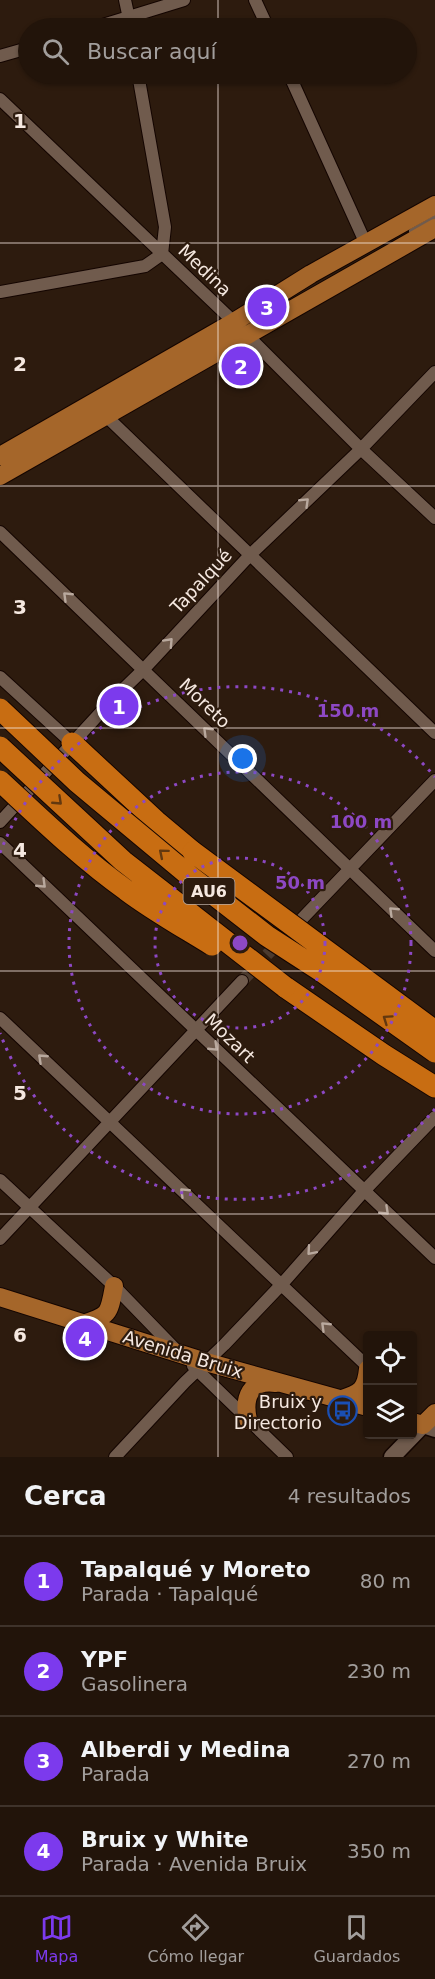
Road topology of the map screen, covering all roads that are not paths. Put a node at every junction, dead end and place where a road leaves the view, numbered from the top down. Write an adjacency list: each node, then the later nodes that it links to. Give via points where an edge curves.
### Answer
1 (125, 0): 4 (street)
2 (184, 0): 5 (street)
3 (255, 0): 6 (street)
4 (129, 18)
5 (142, 18)
6 (263, 18)
7 (18, 51): 8 (street)
8 (0, 56)
9 (140, 84): 17 (street, via 165,227)
10 (294, 84): 16 (street)
11 (0, 99): 17 (street, Medina)
12 (435, 205): 16 (main road)
13 (435, 218): 15 (lane)
14 (435, 228): 19 (main road)
15 (404, 235)
16 (366, 244): 19 (main road, via 311,274)
17 (162, 254): 18 (street, via 146,266); 19 (street, Medina)
18 (0, 292)
19 (241, 329): 21 (main road); 22 (street, Medina); 23 (main road)
20 (435, 372): 22 (street, Tapalqué)
21 (106, 416): 24 (main road); 27 (street)
22 (361, 448): 25 (street, Medina); 27 (street, Tapalqué, one-way to 22)
23 (0, 456)
24 (0, 476)
25 (435, 518)
26 (0, 532): 28 (street, Moreto, one-way to 26)
27 (250, 555): 28 (street, Tapalqué, one-way to 27); 31 (street)
28 (144, 669): 32 (street, Tapalqué); 38 (street, Moreto, one-way to 28)
29 (0, 677): 32 (street)
30 (0, 709): 46 (highway, AU6, one-way to 30, bridge, via 267,936 191,877 76,782)
31 (435, 733)
32 (72, 743): 36 (street, Tapalqué); 45 (highway, bridge, via 193,852)
33 (0, 747): 42 (highway, AU6, one-way to 42, bridge, via 123,861)
34 (435, 780): 38 (street)
35 (0, 781): 42 (highway, bridge, via 125,890)
36 (0, 822)
37 (0, 843): 44 (street, Mozart, one-way to 44)
38 (349, 869): 39 (street); 40 (street, Moreto, one-way to 38)
39 (298, 923)
40 (435, 951)
41 (242, 981): 44 (street)
42 (285, 987): 47 (highway, AU6)
43 (0, 1018): 49 (street, one-way to 43)
44 (195, 1030): 49 (street); 51 (street, Mozart, one-way to 51)
45 (435, 1030)
46 (435, 1052)
47 (435, 1087)
48 (435, 1117): 51 (street)
49 (110, 1121): 52 (street); 55 (street, one-way to 49)
50 (0, 1180): 52 (street)
51 (364, 1191): 54 (street, Mozart, one-way to 54); 55 (street, one-way to 55)
52 (29, 1207): 53 (street); 56 (street)
53 (0, 1239)
54 (435, 1258)
55 (282, 1284): 60 (street, one-way to 55); 61 (street)
56 (114, 1286): 58 (main road, via 105,1315); 59 (street)
57 (0, 1297): 58 (main road, Avenida Bruix)
58 (83, 1324): 59 (main road, Avenida Bruix)
59 (180, 1354): 61 (main road, Avenida Bruix)
60 (363, 1363)
61 (202, 1366): 62 (main road, Avenida Bruix); 66 (street); 68 (street)
62 (281, 1383): 64 (main road, Avenida Bruix); 66 (main road, via 260,1383 251,1391 247,1399)
63 (364, 1385): 64 (main road)
64 (342, 1399): 65 (main road, Avenida Bruix)
65 (363, 1405)
66 (248, 1420): 69 (street)
67 (424, 1420): 70 (main road)
68 (115, 1457)
69 (287, 1457)
70 (392, 1457)

